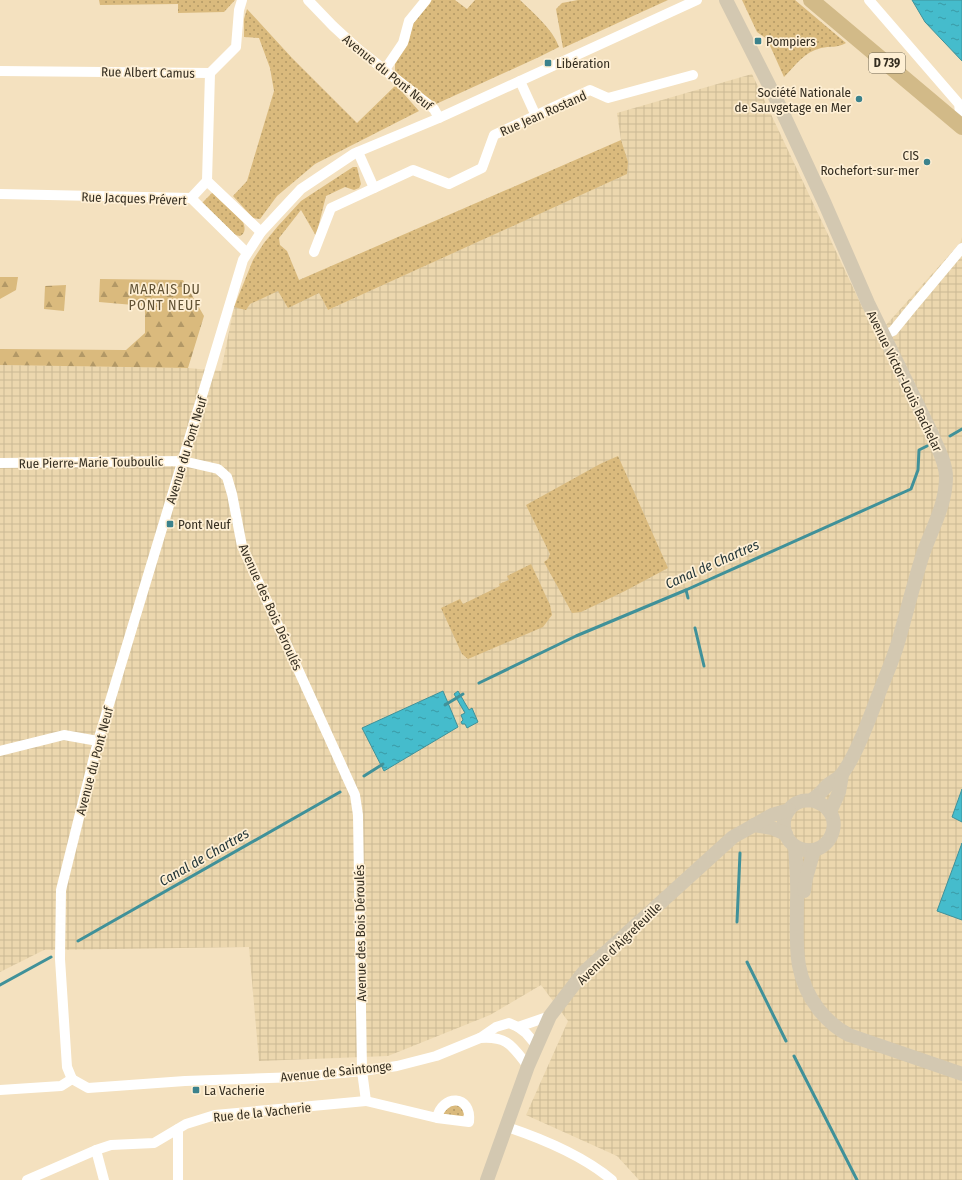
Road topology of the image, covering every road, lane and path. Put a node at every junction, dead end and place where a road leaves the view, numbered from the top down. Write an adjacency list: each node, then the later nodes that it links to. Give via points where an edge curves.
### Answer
1 (242, 0): 10 (street, via 236,47)
2 (308, 0): 9 (street, Avenue du Pont Neuf)
3 (426, 0): 9 (street, via 409,21 404,43)
4 (696, 0): 12 (street)
5 (726, 0): 25 (main road, Avenue Victor-Louis Bachelar, via 781,109)
6 (811, 0): 15 (main road, D 739)
7 (869, 0): 15 (street, via 959,104)
8 (0, 71): 10 (street, Rue Albert Camus)
9 (384, 71): 14 (street, Avenue du Pont Neuf, via 434,109)
10 (210, 73): 17 (street, Rue Albert Camus)
11 (693, 76): 13 (street, Rue Jean Rostand, via 608,98 590,90)
12 (520, 80): 13 (street); 14 (street)
13 (536, 116): 18 (street, Rue Jean Rostand, via 494,135 482,168 449,184 413,170)
14 (439, 118): 16 (street, Avenue du Pont Neuf)
15 (957, 123)
16 (358, 152): 18 (street); 21 (street, Avenue du Pont Neuf, via 301,189)
17 (208, 181): 20 (street); 21 (street)
18 (374, 188): 24 (street, Rue Jean Rostand, via 331,208)
19 (0, 194): 20 (street, Rue Jacques Prévert)
20 (191, 198): 23 (street, Rue Jacques Prévert)
21 (261, 232): 23 (street, Avenue du Pont Neuf)
22 (962, 248): 25 (street, via 893,331)
23 (247, 252): 26 (street, Avenue du Pont Neuf)
24 (314, 252)
25 (884, 335): 30 (main road, Avenue Victor-Louis Bachelar, via 941,455 946,474 945,495 924,554 899,640 858,749)
26 (183, 461): 27 (street, Rue Pierre-Marie Touboulic); 28 (street, Avenue du Pont Neuf); 44 (street, Avenue des Bois Déroulés, via 218,469 227,477 242,546 355,795 358,815)
27 (0, 463)
28 (98, 741): 29 (street, via 64,735); 46 (street, Avenue du Pont Neuf, via 61,890 60,958 67,1067)
29 (0, 751)
30 (842, 775): 31 (main road, Avenue Victor-Louis Bachelar); 33 (main road, Avenue Victor-Louis Bachelar, via 839,792)
31 (811, 800): 32 (main road, via 795,804); 33 (main road, via 825,806)
32 (789, 810): 34 (main road, Avenue d'Aigrefeuille, via 772,815); 35 (main road, via 784,822)
33 (830, 812): 37 (main road, via 834,825 832,834 826,843)
34 (751, 827): 35 (main road, via 772,828); 39 (main road, Avenue d'Aigrefeuille, via 733,837 583,973)
35 (786, 834): 36 (main road)
36 (795, 846): 37 (main road); 38 (main road, via 798,878)
37 (814, 850): 38 (main road, via 806,878)
38 (797, 951): 45 (main road, via 803,983 809,996 839,1030)
39 (550, 1016): 40 (street, Avenue de Saintonge); 42 (main road, Avenue d'Aigrefeuille)
40 (518, 1027): 41 (street, Avenue de Saintonge, via 509,1023 502,1025); 42 (street)
41 (480, 1038): 43 (street, Avenue de Saintonge, via 502,1039 512,1046); 44 (street, Avenue de Saintonge, via 436,1056 397,1066)
42 (537, 1046): 43 (main road, Avenue d'Aigrefeuille)
43 (528, 1066): 50 (main road, Avenue d'Aigrefeuille)
44 (362, 1071): 46 (street, Avenue de Saintonge, via 298,1077 88,1088); 48 (street)
45 (962, 1074)
46 (72, 1079): 47 (street, via 61,1086)
47 (0, 1090)
48 (366, 1101): 49 (street, Rue de la Vacherie); 51 (street, Rue de la Vacherie, via 214,1115)
49 (437, 1118)
50 (507, 1127): 56 (main road, Avenue d'Aigrefeuille); 57 (street, via 535,1136 569,1153 600,1170)
51 (178, 1129): 52 (street, Rue de la Vacherie, via 154,1143 111,1145); 55 (street)
52 (96, 1150): 53 (street, Rue de la Vacherie); 54 (street)
53 (27, 1180)
54 (104, 1180)
55 (178, 1180)
56 (487, 1180)
57 (612, 1180)

